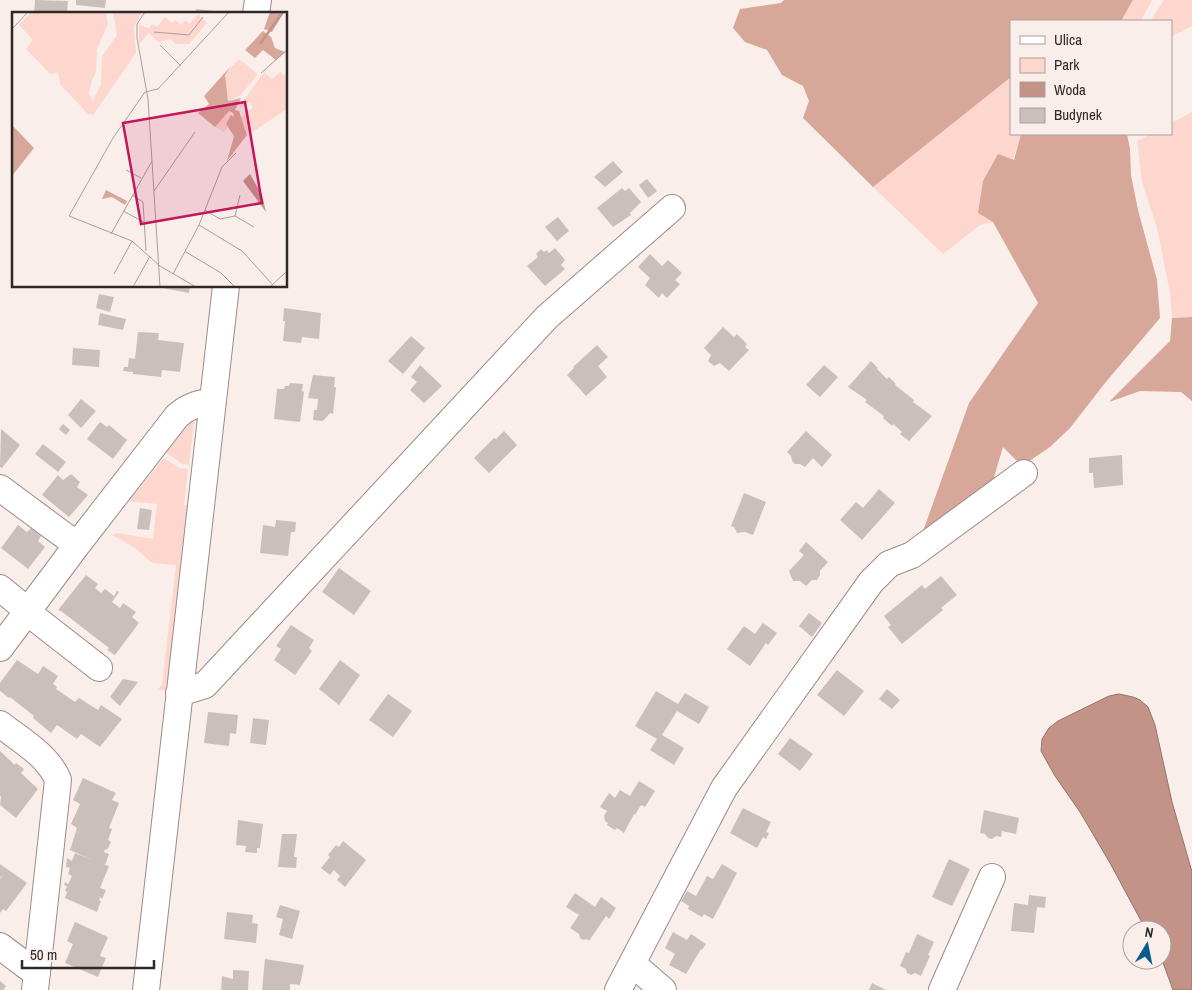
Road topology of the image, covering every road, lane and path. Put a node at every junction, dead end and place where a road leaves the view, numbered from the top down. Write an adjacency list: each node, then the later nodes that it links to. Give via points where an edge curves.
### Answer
1 (672, 208): 11 (street, via 547,316 205,685)
2 (226, 288): 3 (street)
3 (213, 402): 6 (street, via 185,409 178,416); 11 (street)
4 (1024, 472): 15 (street, via 912,555 889,564 871,582 724,788)
5 (0, 488): 6 (street)
6 (77, 545): 8 (street)
7 (0, 588): 8 (street)
8 (28, 611): 9 (street); 10 (street)
9 (0, 648)
10 (98, 668)
11 (179, 693): 17 (street)
12 (0, 724): 16 (street, via 47,761 58,780)
13 (992, 877): 20 (street)
14 (0, 946): 16 (street)
15 (633, 964): 18 (street); 19 (street)
16 (36, 982)
17 (146, 990)
18 (618, 990)
19 (663, 990)
20 (942, 990)

